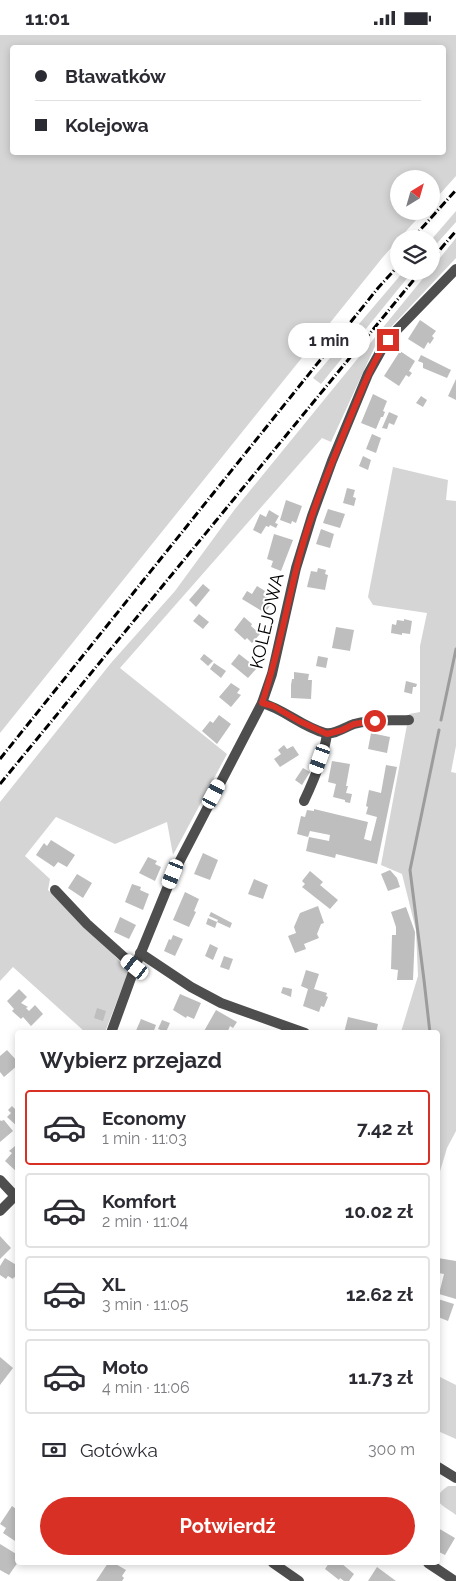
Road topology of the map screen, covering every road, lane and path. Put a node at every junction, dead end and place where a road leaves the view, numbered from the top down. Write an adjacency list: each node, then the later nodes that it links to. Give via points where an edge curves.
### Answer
1 (456, 269): 2 (street, KOLEJOWA, via 388,340 368,375 312,515)
2 (262, 703): 4 (street); 7 (street, KOLEJOWA, via 173,874)
3 (409, 721): 4 (street, via 354,724)
4 (327, 734): 5 (street, via 326,745)
5 (304, 801)
6 (55, 890): 8 (street)
7 (140, 953): 8 (street, KOLEJOWA); 10 (street, via 221,1003)
8 (135, 967): 9 (street, KOLEJOWA)
9 (112, 1030)
10 (297, 1030)
11 (0, 1180): 12 (street)
12 (15, 1194)
13 (15, 1196): 14 (street)
14 (0, 1211)
15 (440, 1468): 16 (street)
16 (452, 1475)
17 (276, 1565): 19 (street)
18 (431, 1565): 20 (street)
19 (299, 1581)
20 (455, 1581)

